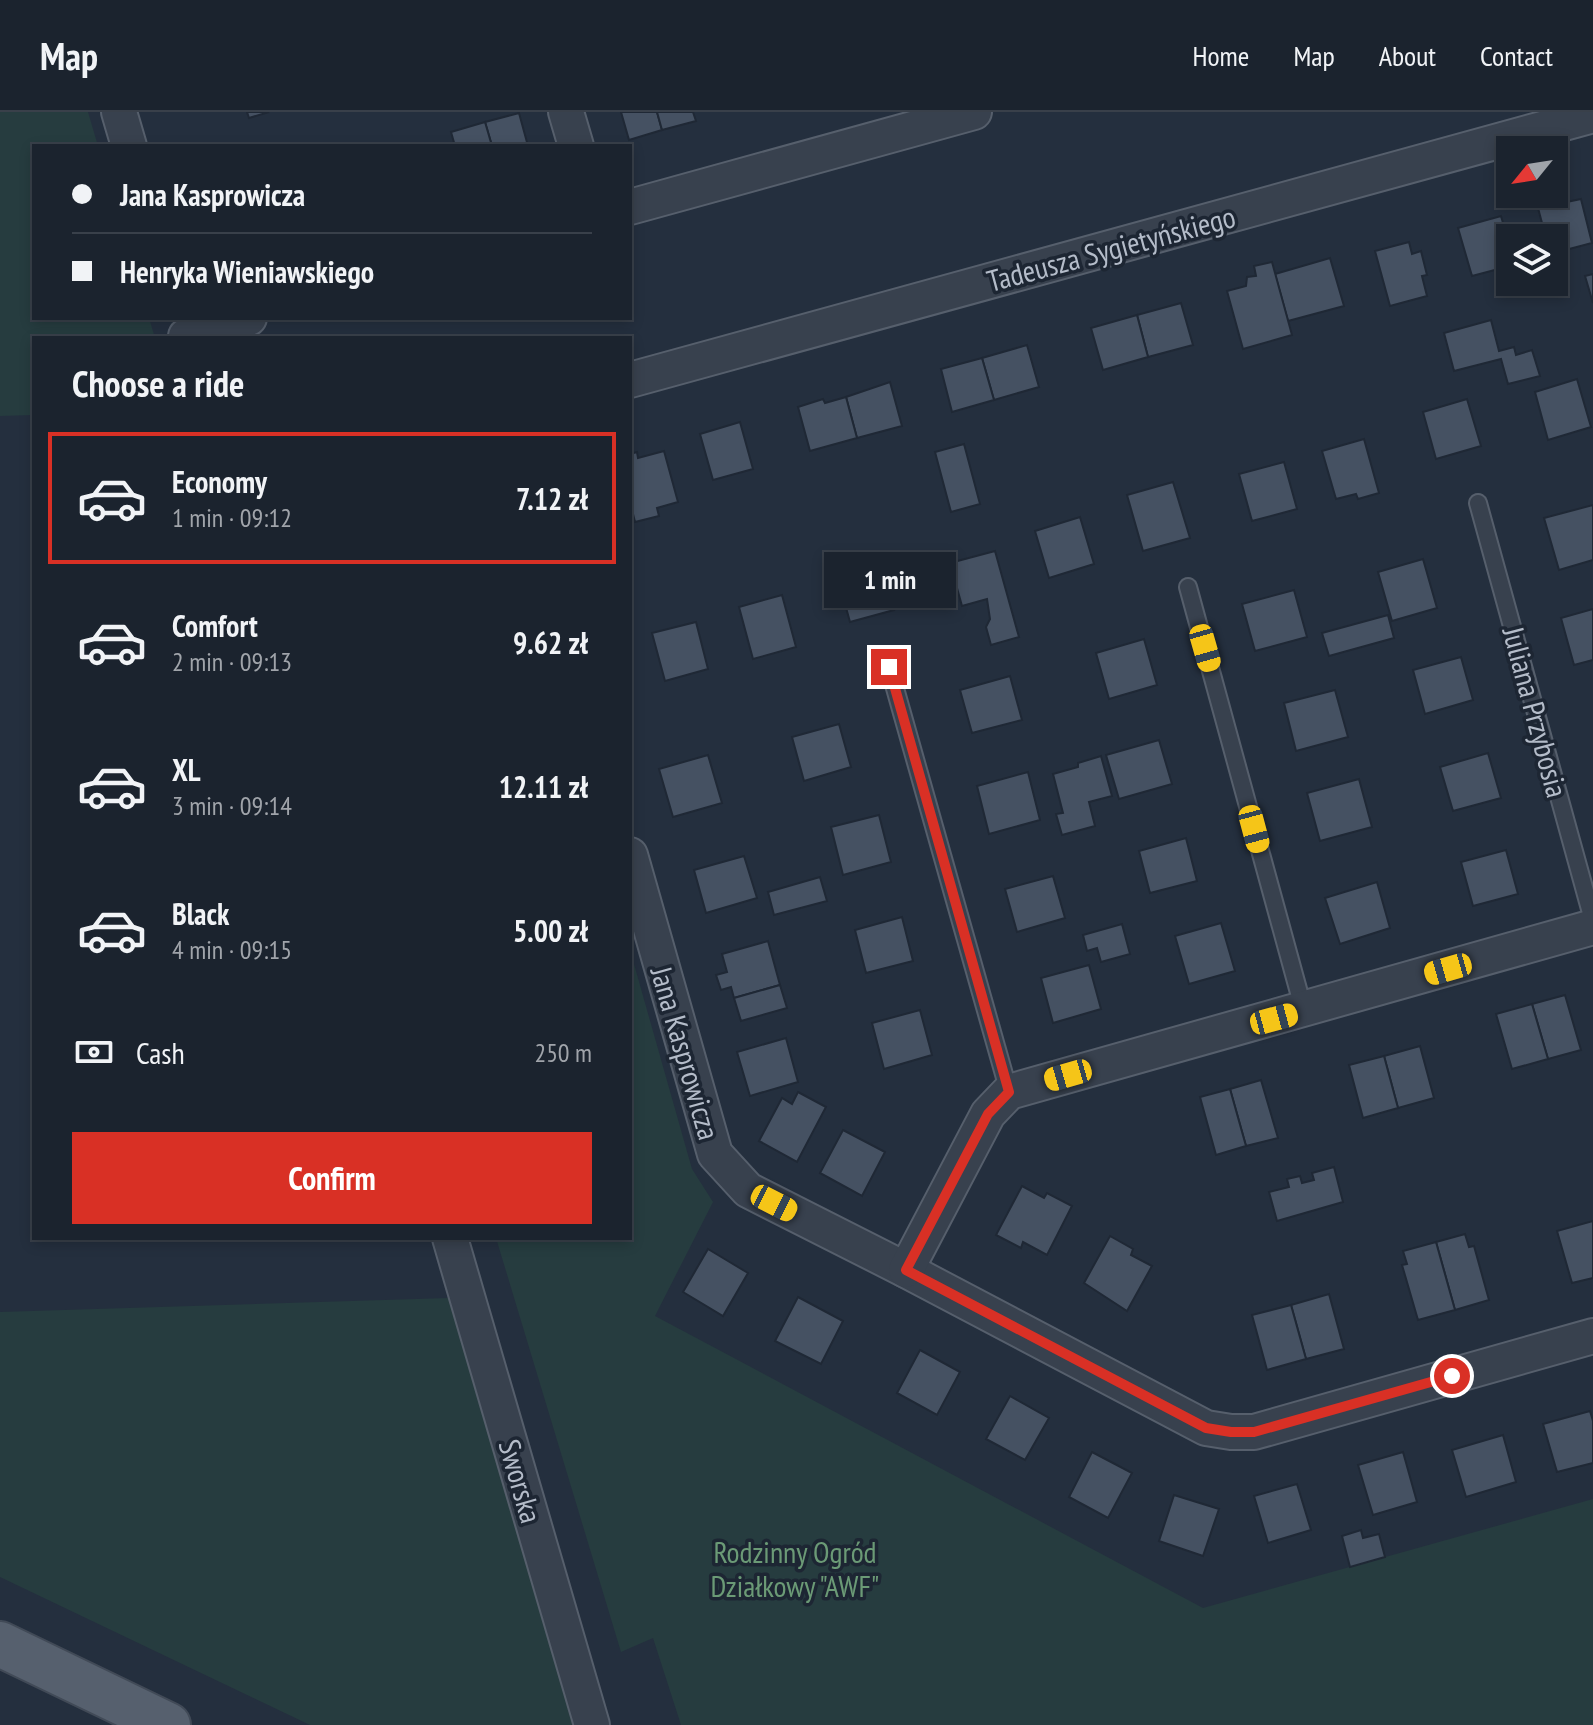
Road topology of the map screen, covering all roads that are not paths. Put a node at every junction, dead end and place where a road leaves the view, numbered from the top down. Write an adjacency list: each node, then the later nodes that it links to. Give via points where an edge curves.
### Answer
1 (119, 112): 5 (street)
2 (566, 112): 6 (street)
3 (974, 112): 7 (street)
4 (1593, 115): 10 (street, Tadeusza Sygietyńskiego)
5 (128, 144)
6 (575, 144)
7 (632, 206)
8 (239, 320): 9 (street)
9 (185, 331)
10 (632, 379)
11 (1478, 503): 15 (lane, Juliana Przybosia)
12 (1188, 587): 17 (lane)
13 (889, 667): 18 (lane)
14 (632, 862): 20 (street, Jana Kasprowicza, via 715,1154 748,1190)
15 (1593, 920)
16 (1593, 927): 17 (street)
17 (1304, 1011): 18 (street)
18 (1009, 1092): 20 (street, via 988,1114)
19 (451, 1240): 24 (street, Sworska)
20 (906, 1270): 21 (street, Jana Kasprowicza, via 1206,1428 1231,1432 1254,1432)
21 (1593, 1336)
22 (0, 1644): 23 (main road)
23 (168, 1725)
24 (592, 1725)

